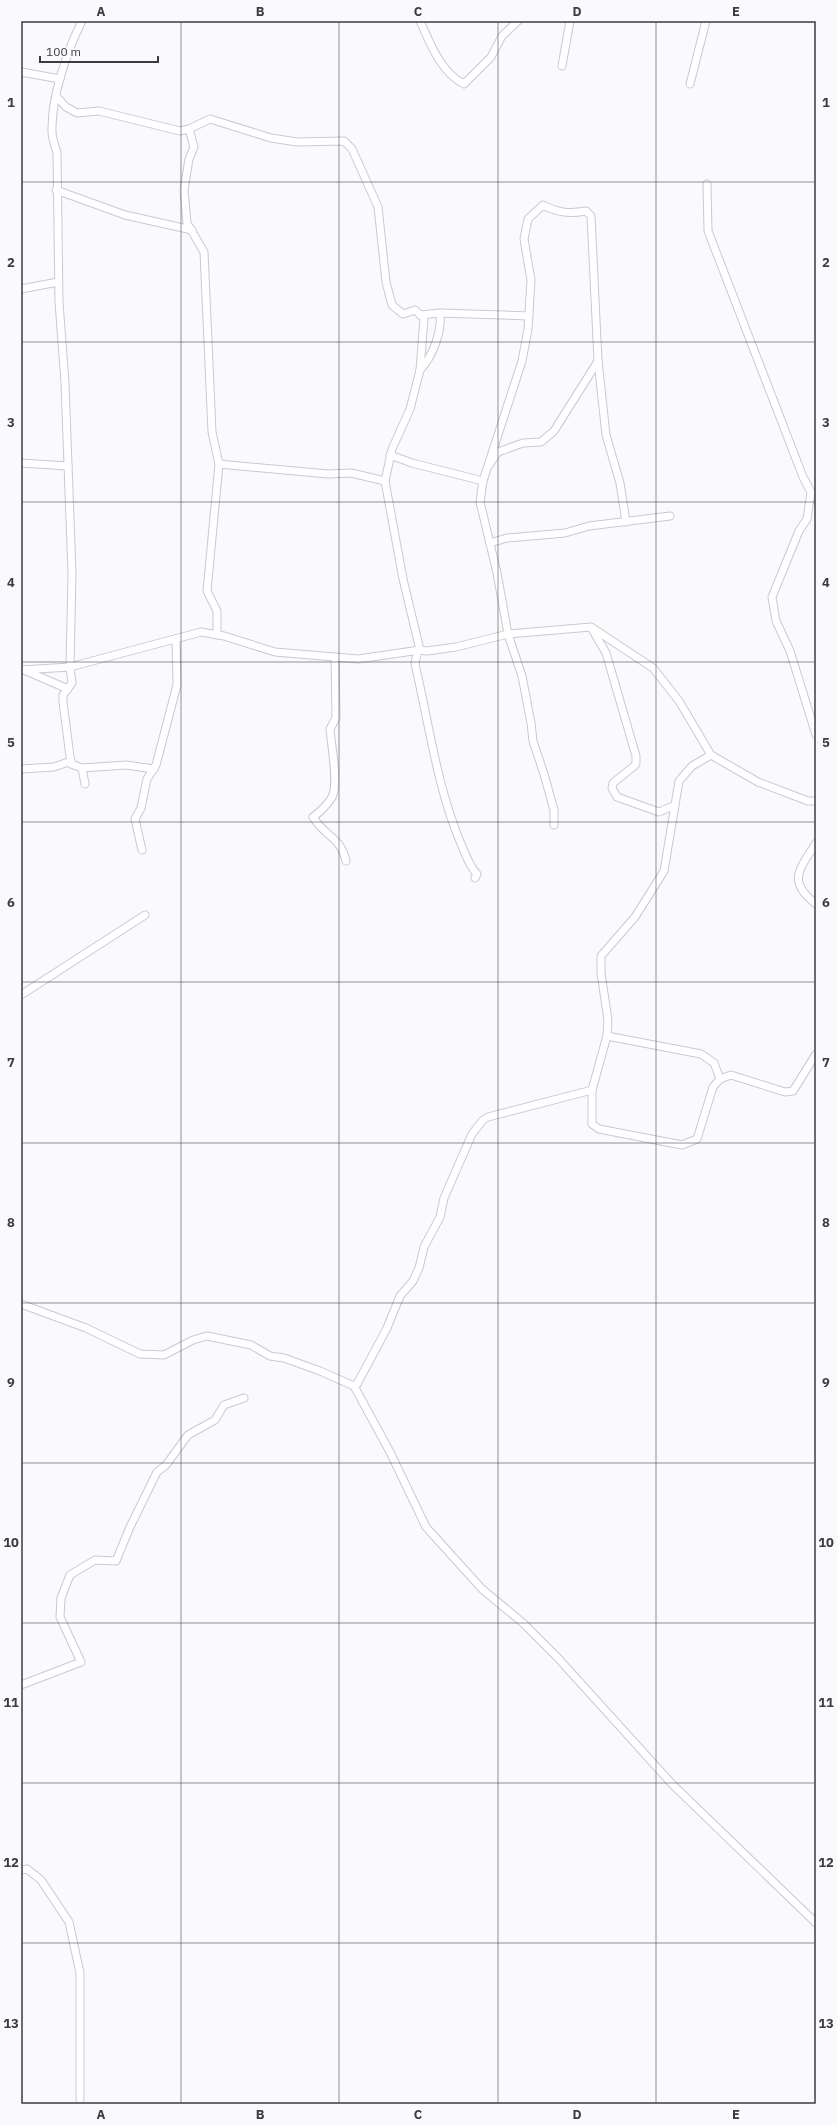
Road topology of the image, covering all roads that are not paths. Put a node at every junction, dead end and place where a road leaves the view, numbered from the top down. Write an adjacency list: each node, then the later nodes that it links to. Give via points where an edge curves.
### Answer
1 (82, 21): 8 (street, via 68,49)
2 (420, 21): 3 (street, via 435,53 449,71 464,84 468,83 491,57 502,36)
3 (518, 21)
4 (570, 21): 6 (street)
5 (706, 21): 9 (street)
6 (562, 66)
7 (21, 72): 8 (street)
8 (60, 79): 10 (street)
9 (690, 84)
10 (56, 96): 11 (street, via 66,107 77,113 99,111 180,131); 13 (street, via 52,132 57,153)
11 (189, 129): 14 (street, via 194,147 189,159 184,190 187,223); 18 (street, via 210,119 271,138 297,142 344,141 352,149 378,207 386,282 392,305 403,314 415,310)
12 (707, 184): 41 (street, via 708,231 811,492 807,519 772,597 776,621 790,651)
13 (56, 190): 14 (street, via 125,215); 15 (street)
14 (192, 230): 24 (street, via 204,252 212,432)
15 (58, 282): 16 (street); 26 (street)
16 (21, 288)
17 (440, 313): 18 (street); 19 (street); 21 (street, via 441,324 430,360)
18 (420, 315): 21 (street, via 424,318)
19 (529, 316): 20 (street, via 531,280 524,239 528,219 543,205 557,213 586,211 591,216); 25 (street, via 522,361)
20 (598, 361): 25 (street, via 554,431 541,442 523,443 498,452); 30 (street, via 606,435 620,483)
21 (420, 370): 22 (street, via 410,409)
22 (390, 455): 27 (street); 28 (street, via 412,464)
23 (21, 463): 26 (street)
24 (219, 464): 27 (street, via 328,474 351,473); 33 (street, via 207,590 217,611)
25 (489, 465): 28 (street)
26 (68, 466): 38 (street, via 72,573)
27 (385, 481): 36 (street, via 403,579)
28 (483, 481): 31 (street, via 480,502)
29 (670, 516): 30 (street)
30 (626, 522): 31 (street, via 507,538)
31 (490, 543): 34 (street)
32 (591, 627): 34 (street); 42 (street, via 653,668 679,701); 49 (street, via 606,653 636,756 636,764 613,783 614,792 617,797 659,812)
33 (217, 634): 35 (street, via 201,632); 37 (street, via 275,652)
34 (508, 634): 36 (street, via 456,647); 50 (street, via 522,676 533,741 554,810)
35 (176, 639): 38 (street); 46 (street, via 177,686)
36 (420, 650): 37 (street, via 358,658); 54 (street, via 415,664 446,804 472,869 477,874)
37 (336, 657): 53 (street, via 336,718 330,729 334,754 334,785 332,796 313,818 318,826 339,843 344,850)
38 (70, 667): 39 (street); 40 (street, via 72,683)
39 (22, 669): 40 (street)
40 (68, 689): 43 (street, via 63,702)
41 (816, 735)
42 (711, 755): 48 (street, via 758,782 808,801); 49 (street, via 686,771 679,781)
43 (71, 761): 44 (street, via 71,764); 45 (street, via 54,767)
44 (82, 768): 46 (street, via 126,765); 47 (street)
45 (21, 769)
46 (154, 769): 52 (street, via 147,779 141,808 135,819)
47 (85, 784)
48 (816, 801)
49 (675, 805): 58 (street, via 664,871 635,917 601,956 608,1020)
50 (554, 824)
51 (816, 843): 55 (street, via 802,865 798,883 800,890)
52 (142, 850)
53 (346, 861)
54 (475, 878)
55 (816, 904)
56 (145, 915): 57 (street)
57 (21, 995)
58 (607, 1036): 60 (street, via 701,1054 714,1063); 61 (street)
59 (816, 1054): 60 (street, via 793,1091 785,1092 731,1076)
60 (720, 1079): 61 (street, via 713,1087 697,1139 682,1145 599,1129 592,1124)
61 (592, 1090): 63 (street, via 483,1120 472,1134 444,1198 440,1217 424,1247 413,1281 400,1296 387,1328)
62 (21, 1304): 63 (street, via 86,1328 140,1354 164,1355 207,1336 251,1346 270,1356 284,1358)
63 (354, 1386): 67 (street, via 390,1452 426,1527 482,1589 523,1623 557,1657 672,1784)
64 (244, 1398): 65 (street, via 224,1405 216,1420 188,1435 166,1465 157,1472 116,1561 95,1560 70,1575 61,1598 60,1617 81,1662)
65 (21, 1685)
66 (21, 1870): 68 (street, via 27,1869 41,1880 69,1922 80,1973)
67 (816, 1923)
68 (80, 2099)

